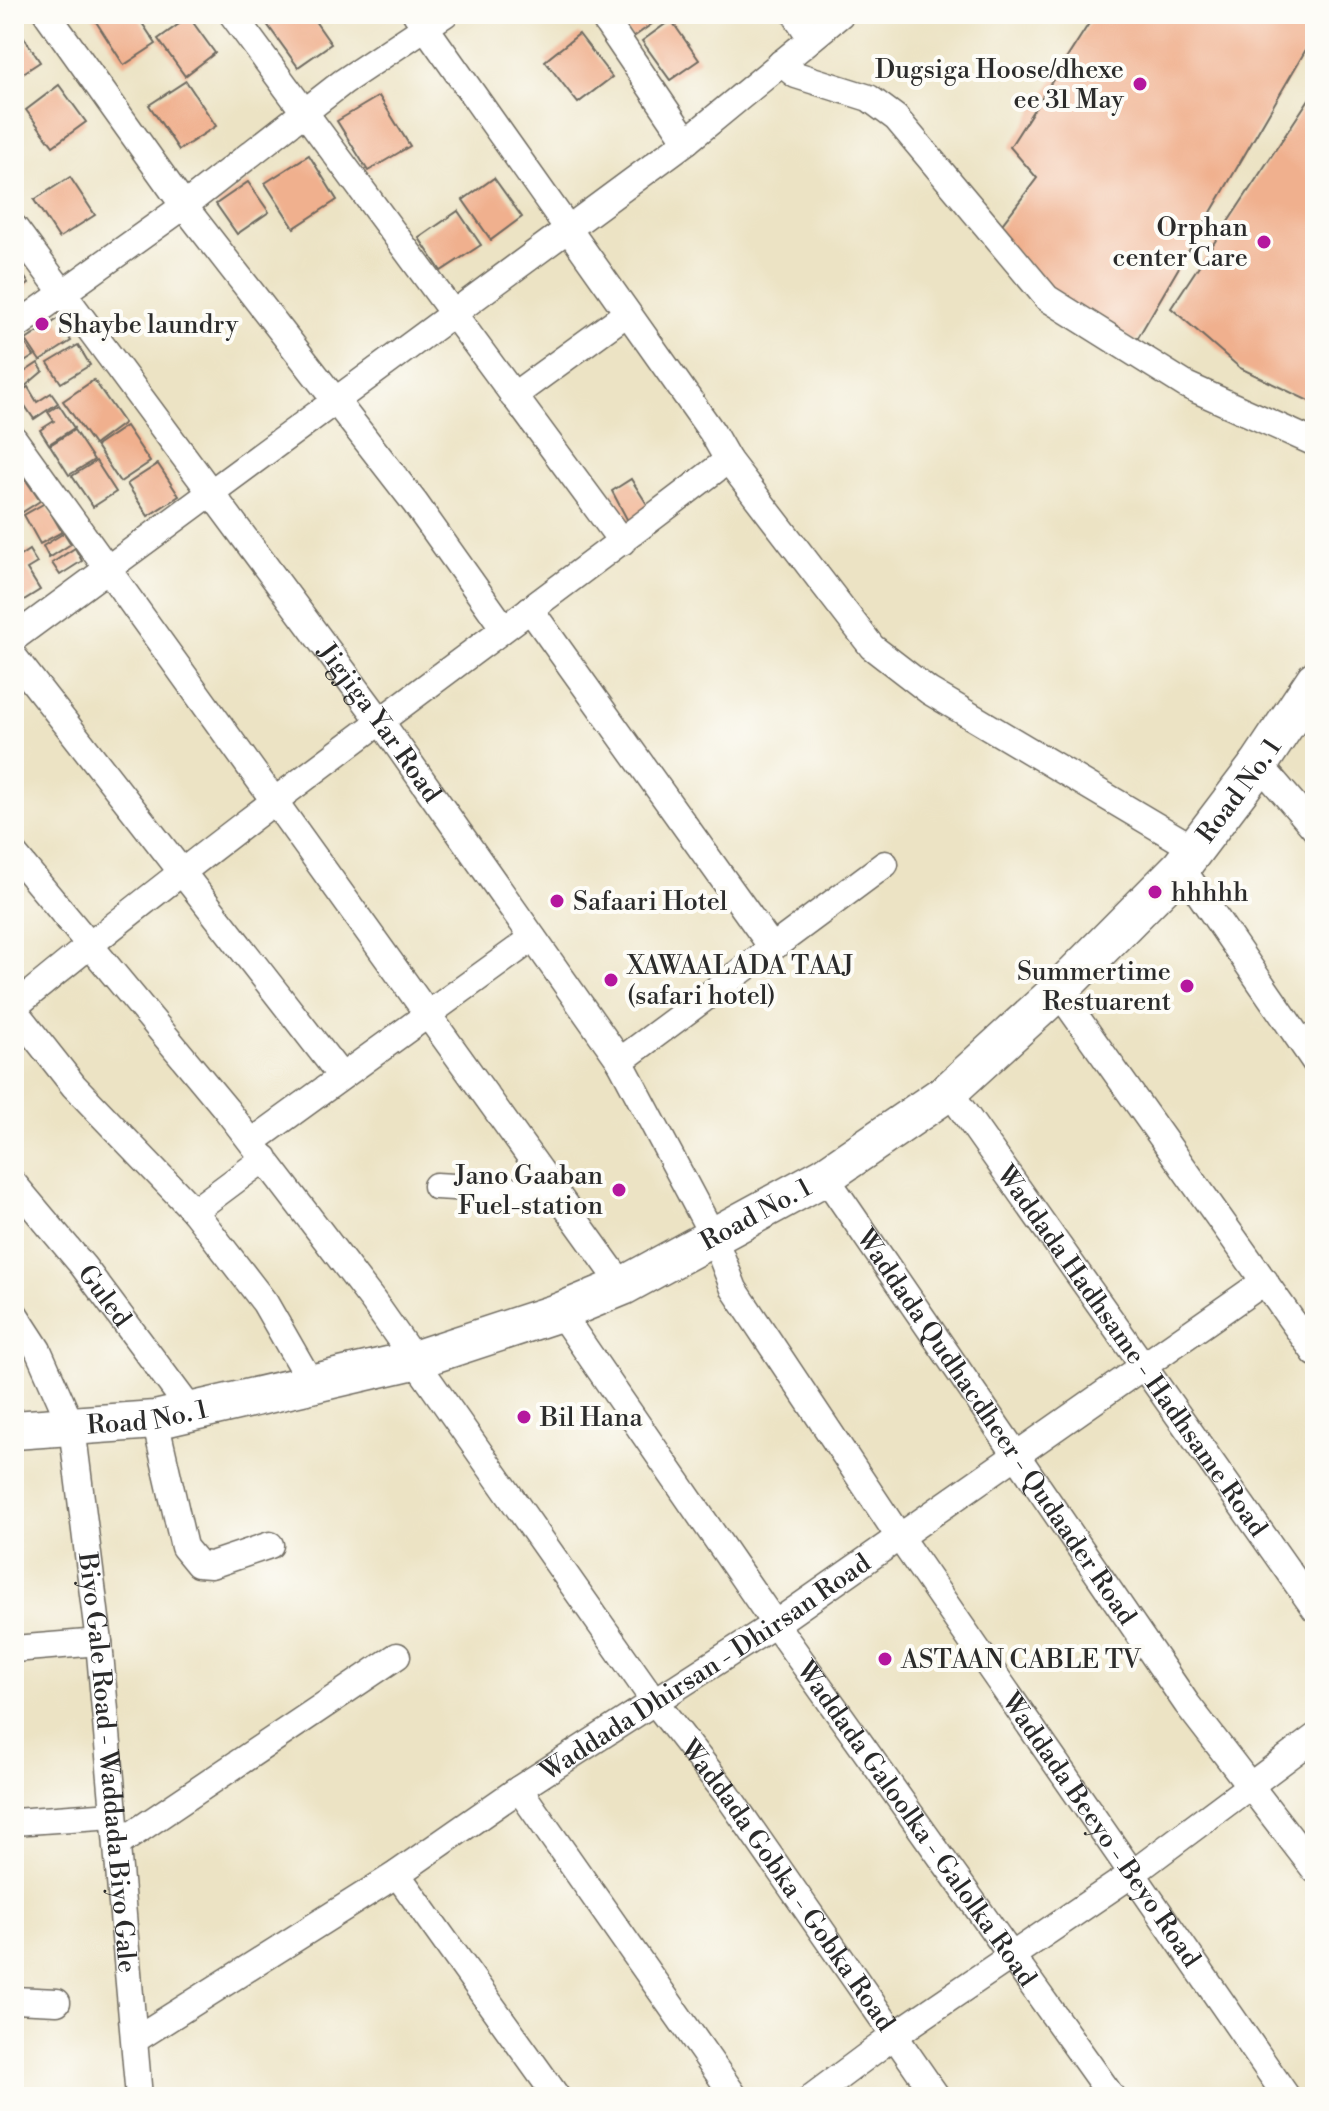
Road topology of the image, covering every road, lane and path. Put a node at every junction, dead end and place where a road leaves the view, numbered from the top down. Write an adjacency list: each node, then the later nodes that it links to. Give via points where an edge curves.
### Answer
1 (47, 14): 11 (street)
2 (232, 14): 9 (street)
3 (601, 14): 10 (street)
4 (795, 14): 7 (street)
5 (841, 14): 7 (street)
6 (429, 19): 9 (street); 13 (street)
7 (811, 38): 8 (street)
8 (781, 63): 10 (street); 21 (street, via 796,75 869,98 896,118 1047,298 1186,385)
9 (304, 113): 11 (street); 16 (street)
10 (687, 141): 13 (street)
11 (184, 206): 14 (street); 19 (street)
12 (14, 227): 14 (street, Jigjiga Yar Road)
13 (569, 229): 15 (street); 16 (street)
14 (63, 294): 17 (street); 23 (street, Jigjiga Yar Road)
15 (627, 313): 18 (street); 22 (street)
16 (451, 314): 18 (street); 19 (street)
17 (14, 328)
18 (513, 396): 24 (street)
19 (335, 404): 23 (street); 27 (street, via 415,503)
20 (14, 439): 25 (street)
21 (1315, 443)
22 (728, 460): 24 (street); 36 (street, via 872,647 929,691)
23 (212, 495): 25 (street); 31 (street, Jigjiga Yar Road)
24 (622, 542): 26 (street)
25 (108, 568): 28 (street); 33 (street)
26 (530, 609): 27 (street); 41 (street)
27 (503, 627): 31 (street)
28 (14, 638)
29 (14, 657): 38 (street)
30 (1315, 680): 32 (highway, Road No. 1)
31 (381, 722): 33 (street); 39 (street, Jigjiga Yar Road)
32 (1259, 764): 34 (street); 36 (highway, Road No. 1)
33 (274, 799): 38 (street); 44 (street)
34 (1315, 829)
35 (14, 854): 40 (street, Waddada Gobka - Gobka Road)
36 (1187, 858): 42 (highway, Road No. 1); 46 (street)
37 (885, 864): 41 (street)
38 (182, 873): 40 (street); 47 (street)
39 (533, 938): 44 (street); 45 (street, Jigjiga Yar Road)
40 (89, 942): 43 (street); 49 (street, Waddada Gobka - Gobka Road)
41 (771, 946): 45 (street)
42 (1058, 991): 48 (highway, Road No. 1); 56 (street)
43 (14, 1008): 54 (street, via 74,1086)
44 (427, 1014): 47 (street); 53 (street)
45 (620, 1061): 55 (street, Jigjiga Yar Road)
46 (1315, 1062)
47 (341, 1076): 49 (street)
48 (949, 1091): 50 (highway, Road No. 1); 62 (street, Waddada Hadhsame - Hadhsame Road)
49 (258, 1150): 54 (street); 61 (street, Waddada Gobka - Gobka Road)
50 (825, 1176): 55 (highway, Road No. 1); 68 (street, Waddada Qudhacdheer - Qudaader Road)
51 (14, 1184): 64 (street, Guled)
52 (436, 1186): 53 (street)
53 (556, 1193): 57 (street)
54 (194, 1211): 63 (street, via 265,1303)
55 (714, 1238): 57 (highway, Road No. 1); 69 (street, Waddada Beeyo - Beyo Road, via 734,1289)
56 (1265, 1281): 60 (street); 62 (street, Waddada Dhirsan - Dhirsan Road)
57 (623, 1286): 58 (highway, Road No. 1)
58 (560, 1312): 61 (highway, Road No. 1); 72 (street, Waddada Galoolka - Galolka Road)
59 (14, 1313): 66 (street, Biyo Gale Road - Waddada Biyo Gale, via 38,1350)
60 (1315, 1353)
61 (414, 1360): 63 (highway, Road No. 1); 76 (street, Waddada Gobka - Gobka Road)
62 (1142, 1366): 68 (street, Waddada Dhirsan - Dhirsan Road); 71 (street, Waddada Hadhsame - Hadhsame Road)
63 (312, 1385): 64 (highway, Road No. 1)
64 (192, 1412): 65 (highway, Road No. 1)
65 (155, 1420): 66 (highway, Road No. 1); 70 (street, via 184,1547 198,1564 211,1565)
66 (72, 1427): 67 (highway, Road No. 1); 73 (street, Biyo Gale Road - Waddada Biyo Gale)
67 (14, 1430)
68 (1016, 1454): 69 (street, Waddada Dhirsan - Dhirsan Road); 78 (street, Waddada Qudhacdheer - Qudaader Road, via 1187,1704)
69 (898, 1535): 72 (street, Waddada Dhirsan - Dhirsan Road); 85 (street, Waddada Beeyo - Beyo Road)
70 (270, 1545)
71 (1315, 1609)
72 (775, 1624): 76 (street, Waddada Dhirsan - Dhirsan Road); 86 (street, Waddada Galoolka - Galolka Road)
73 (99, 1642): 74 (street); 80 (street, Biyo Gale Road - Waddada Biyo Gale)
74 (14, 1649)
75 (397, 1656): 82 (street)
76 (655, 1702): 79 (street, Waddada Dhirsan - Dhirsan Road); 89 (street, Waddada Gobka - Gobka Road, via 726,1793)
77 (1315, 1737): 78 (street)
78 (1251, 1786): 83 (street, Waddada Qudhacdheer - Qudaader Road); 85 (street)
79 (519, 1789): 84 (street, Waddada Dhirsan - Dhirsan Road); 93 (street)
80 (113, 1815): 81 (street); 82 (street, Biyo Gale Road - Waddada Biyo Gale)
81 (14, 1822)
82 (118, 1844): 90 (street, Biyo Gale Road - Waddada Biyo Gale)
83 (1315, 1870)
84 (397, 1874): 90 (street, Waddada Dhirsan - Dhirsan Road); 92 (street)
85 (1132, 1874): 86 (street); 97 (street, Waddada Beeyo - Beyo Road)
86 (1012, 1958): 89 (street); 96 (street, Waddada Galoolka - Galolka Road)
87 (14, 2000): 88 (street)
88 (57, 2002)
89 (895, 2035): 94 (street); 95 (street, Waddada Gobka - Gobka Road)
90 (136, 2039): 91 (street, Biyo Gale Road - Waddada Biyo Gale)
91 (139, 2097)
92 (557, 2097)
93 (735, 2097)
94 (812, 2097)
95 (937, 2097)
96 (1112, 2097)
97 (1287, 2097)

